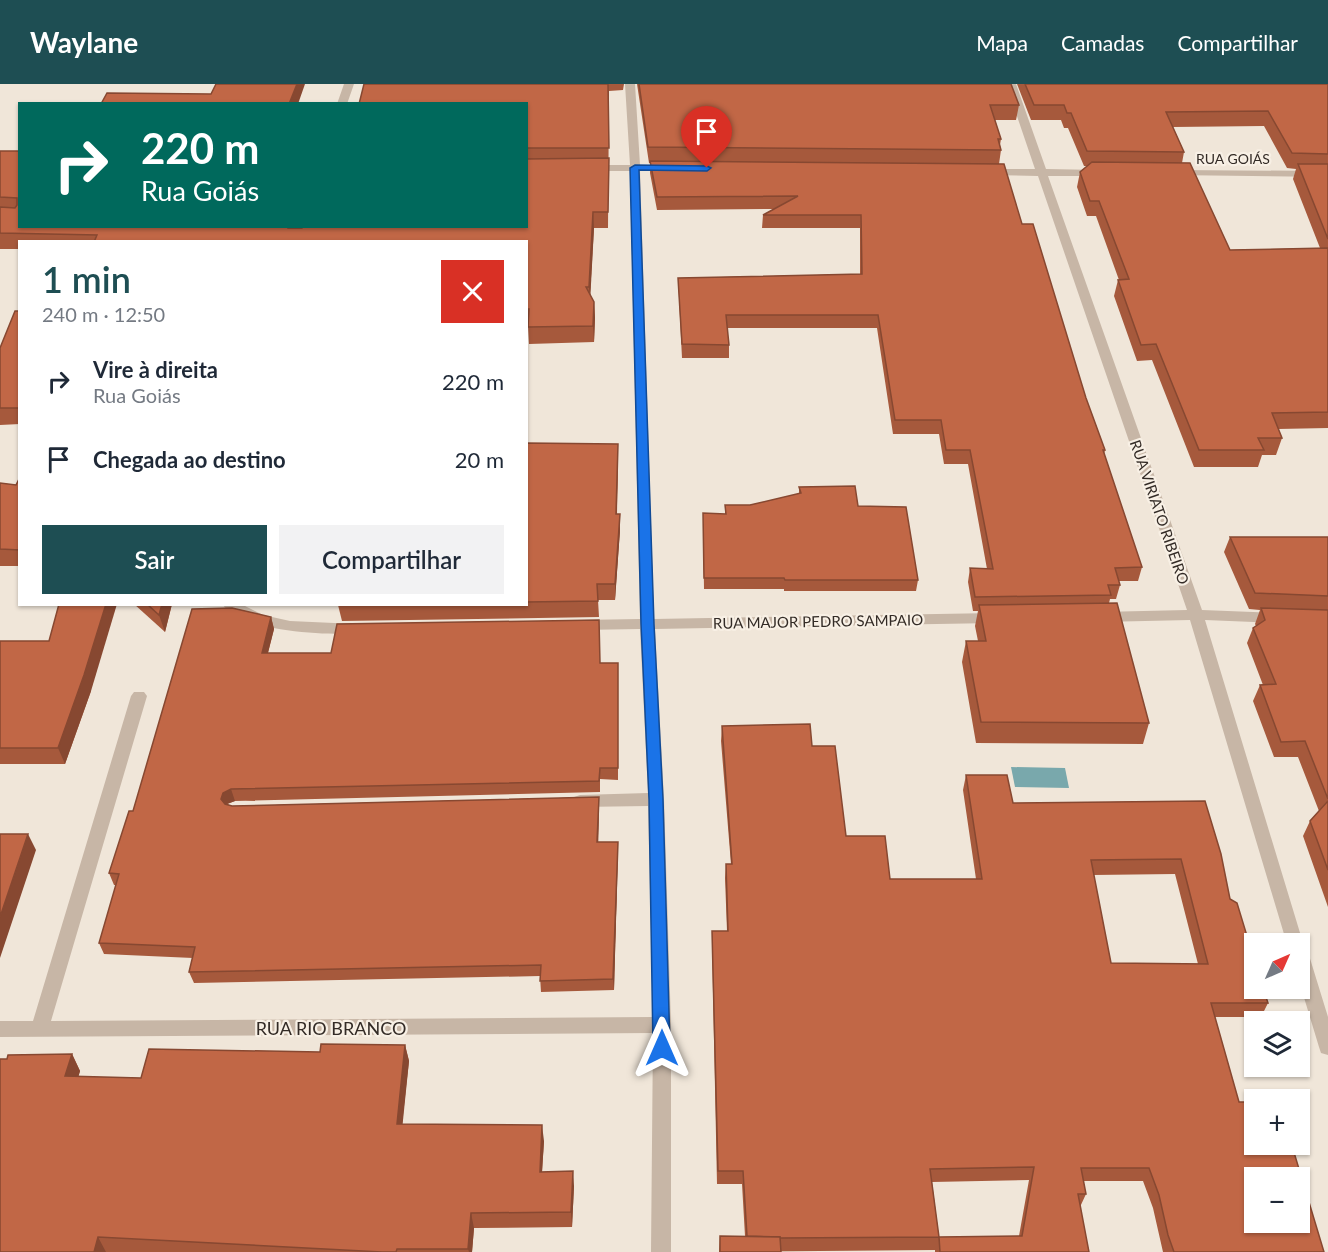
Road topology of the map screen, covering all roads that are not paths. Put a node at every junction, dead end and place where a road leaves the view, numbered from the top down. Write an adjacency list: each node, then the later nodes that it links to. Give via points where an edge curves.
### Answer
1 (349, 84): 4 (street)
2 (630, 84): 6 (street)
3 (1011, 84): 9 (street, RUA VIRIATO RIBEIRO)
4 (343, 102)
5 (581, 168): 6 (street)
6 (635, 168): 7 (street); 18 (street)
7 (683, 168)
8 (970, 171): 9 (street)
9 (1042, 172): 10 (street); 14 (street, RUA VIRIATO RIBEIRO)
10 (1114, 173)
11 (1161, 173): 12 (street, RUA GOIÁS)
12 (1328, 174)
13 (232, 606): 20 (street, via 243,614 308,630)
14 (1196, 615): 15 (street); 17 (street); 24 (street, RUA VIRIATO RIBEIRO)
15 (1089, 617)
16 (1005, 618): 18 (street, RUA MAJOR PEDRO SAMPAIO)
17 (1295, 618)
18 (647, 624): 19 (street, RUA MAJOR PEDRO SAMPAIO); 22 (street)
19 (566, 625)
20 (367, 628)
21 (139, 696): 28 (street)
22 (656, 799): 23 (street); 26 (street)
23 (562, 801)
24 (1293, 933)
25 (1310, 988): 29 (street)
26 (662, 1025): 28 (street, RUA RIO BRANCO); 30 (street)
27 (0, 1029): 28 (street, RUA RIO BRANCO)
28 (39, 1030)
29 (1328, 1047)
30 (661, 1252)

